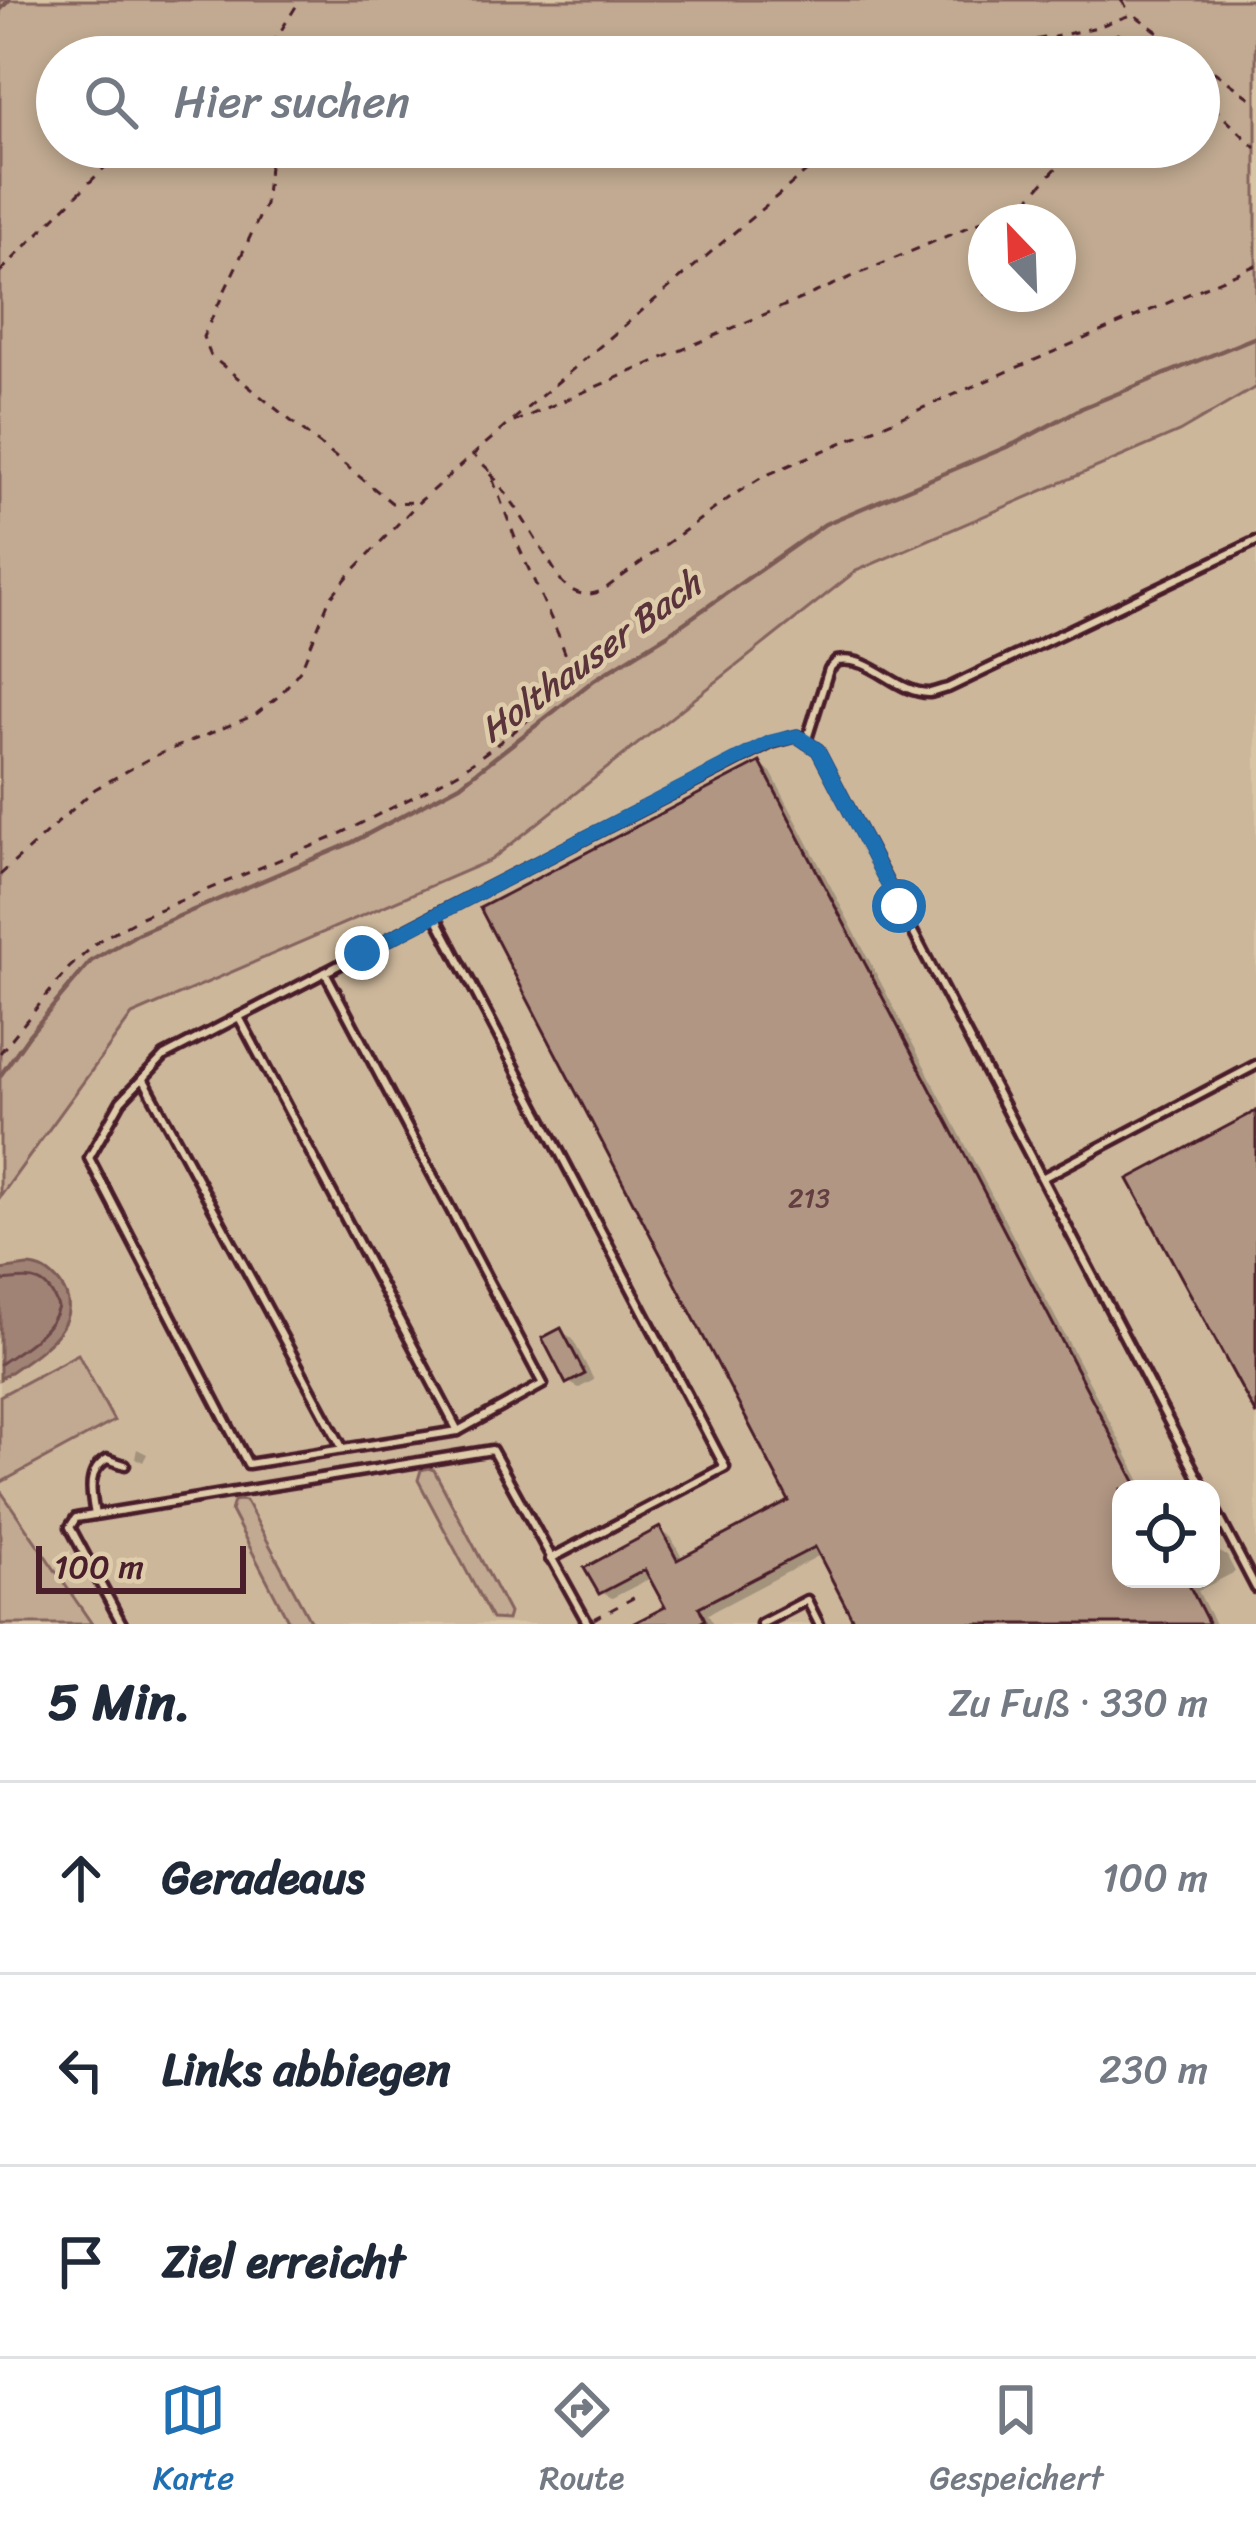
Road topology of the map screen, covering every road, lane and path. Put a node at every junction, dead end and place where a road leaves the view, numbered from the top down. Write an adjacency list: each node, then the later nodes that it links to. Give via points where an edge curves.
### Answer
1 (300, 0): 4 (path)
2 (1121, 0): 3 (path)
3 (1132, 14): 5 (path); 6 (path)
4 (278, 36)
5 (1058, 36)
6 (1163, 36)
7 (1220, 77): 8 (path)
8 (1256, 102)
9 (1220, 114): 10 (path)
10 (1256, 148)
11 (104, 168): 16 (path)
12 (269, 168): 20 (path, via 265,205 203,337 211,356 392,503)
13 (810, 168): 17 (path)
14 (1056, 168): 17 (path, via 1026,202)
15 (1256, 265): 19 (path, via 762,477 602,592 586,596 562,582)
16 (0, 272)
17 (507, 425): 18 (path)
18 (474, 455): 19 (path); 20 (path)
19 (489, 470): 27 (path, via 571,669 557,697 416,796 100,940)
20 (419, 502): 23 (path, via 330,598 301,669 280,695 255,715 95,789)
21 (1256, 541): 22 (lane, via 948,688 912,689 858,662 837,661)
22 (806, 742): 24 (lane, via 771,742); 30 (lane, via 818,750)
23 (0, 875)
24 (435, 915): 25 (lane); 37 (lane, via 725,1467)
25 (325, 972): 26 (lane); 31 (lane, via 543,1384)
26 (239, 1018): 29 (lane, via 164,1056); 31 (lane)
27 (0, 1053)
28 (1256, 1065): 30 (lane)
29 (143, 1078): 32 (lane); 32 (lane, via 89,1158 248,1464)
30 (1042, 1178): 34 (lane)
31 (458, 1431): 32 (lane)
32 (343, 1449)
33 (125, 1465): 35 (lane, via 99,1464 91,1478)
34 (1199, 1480)
35 (95, 1515): 37 (lane, via 492,1450); 41 (lane, via 70,1527)
36 (1220, 1519): 38 (lane)
37 (550, 1558): 40 (lane)
38 (1256, 1588)
39 (637, 1596): 40 (path)
40 (587, 1623)
41 (122, 1624)
42 (761, 1624): 43 (lane, via 807,1600)
43 (819, 1624)

